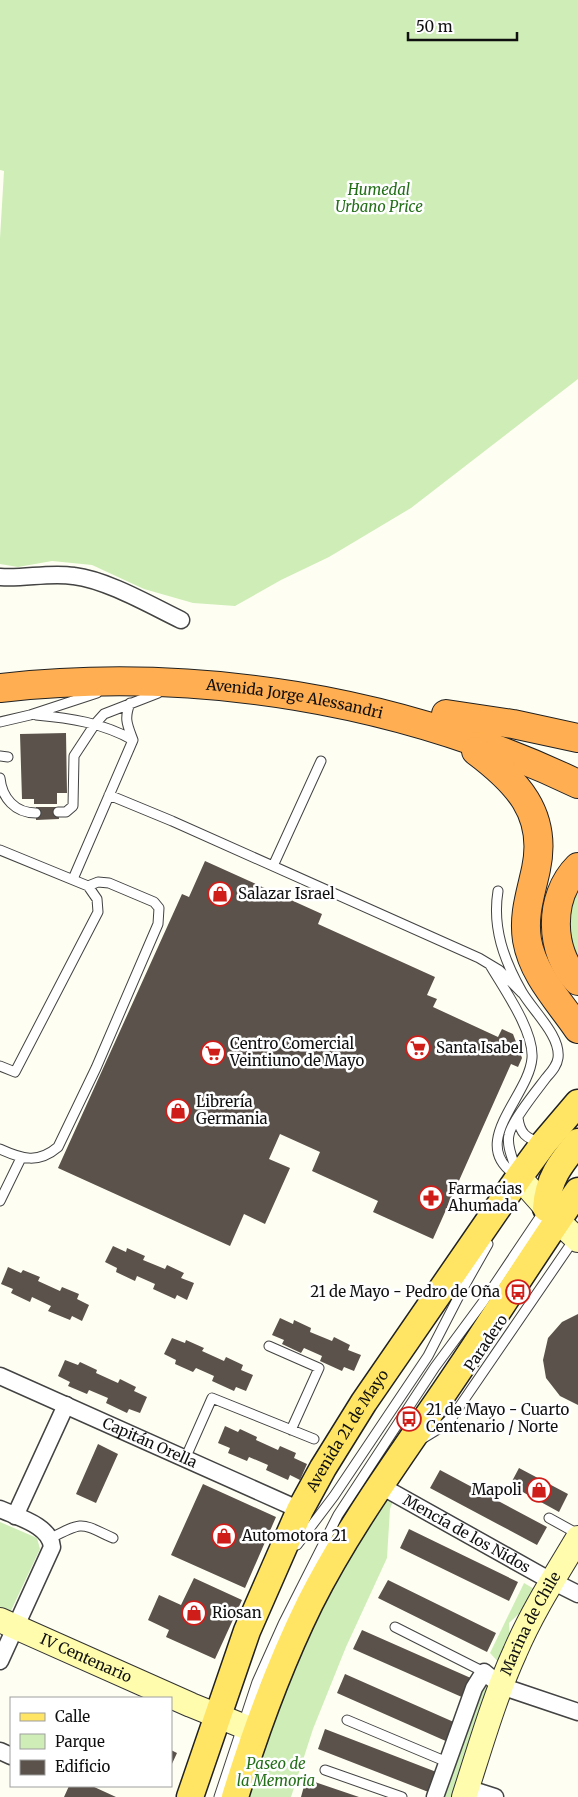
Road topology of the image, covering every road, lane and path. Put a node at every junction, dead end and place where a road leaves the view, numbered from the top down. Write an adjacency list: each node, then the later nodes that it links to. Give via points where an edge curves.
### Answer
1 (0, 577): 2 (street, via 72,575 91,579)
2 (181, 620)
3 (0, 671): 9 (highway, Avenida Jorge Alessandri, via 126,664 254,672 328,683)
4 (0, 688): 5 (highway, Avenida Jorge Alessandri, via 55,684)
5 (135, 692): 6 (lane, via 87,696); 8 (lane); 9 (highway, Avenida Jorge Alessandri, via 192,684 238,688); 11 (lane, via 126,714)
6 (30, 714): 7 (lane); 8 (lane)
7 (0, 722)
8 (95, 724): 11 (lane); 17 (lane, via 74,756 73,806 66,812)
9 (448, 724): 10 (highway, via 513,724); 13 (highway, Avenida Jorge Alessandri, via 490,729); 15 (highway, Avenida Jorge Alessandri); 28 (highway, via 473,749 506,774 530,808 538,844 526,912 527,942 542,979)
10 (578, 738)
11 (133, 740): 16 (lane)
12 (321, 761): 20 (lane)
13 (578, 764)
14 (0, 778): 18 (lane, via 10,803 28,813)
15 (578, 784)
16 (109, 795): 20 (lane); 22 (lane)
17 (58, 812)
18 (36, 813)
19 (0, 851): 22 (lane)
20 (272, 866): 25 (lane)
21 (578, 867): 26 (highway, via 559,899 556,924 563,960)
22 (72, 879): 23 (lane)
23 (88, 886): 29 (lane, via 97,899 98,912 15,1072); 35 (lane, via 98,882 109,883 154,902 159,908 158,924 58,1147 37,1158)
24 (498, 891): 27 (lane, via 498,938)
25 (490, 965): 27 (lane); 36 (lane, via 525,1027 531,1047 529,1070 502,1124 497,1145 503,1164)
26 (578, 981)
27 (522, 993): 31 (lane, via 554,1038 558,1058)
28 (578, 1029)
29 (0, 1066)
30 (578, 1115): 32 (lane)
31 (518, 1118): 33 (lane, via 522,1133); 36 (lane, via 508,1142)
32 (576, 1123): 33 (main road, Avenida 21 de Mayo); 39 (main road, via 548,1189)
33 (544, 1143): 36 (main road, Avenida 21 de Mayo)
34 (0, 1149): 35 (lane)
35 (21, 1158): 38 (lane)
36 (525, 1184): 39 (street); 49 (main road, Avenida 21 de Mayo, via 364,1402)
37 (570, 1188): 39 (main road)
38 (0, 1201)
39 (564, 1226): 47 (main road); 61 (lane, via 483,1302 435,1367 351,1493)
40 (491, 1239): 58 (lane, via 428,1356 334,1496)
41 (269, 1346): 44 (lane, via 319,1368)
42 (0, 1376): 43 (street, Capitán Orella)
43 (66, 1405): 46 (street, Capitán Orella); 50 (street)
44 (291, 1430): 45 (lane); 46 (lane, via 212,1398)
45 (314, 1439)
46 (185, 1459): 49 (street, Capitán Orella)
47 (381, 1486): 56 (main road); 57 (street, Mencía de los Nidos)
48 (0, 1509): 50 (street)
49 (300, 1510): 58 (main road, Avenida 21 de Mayo)
50 (15, 1516): 53 (street, via 41,1528)
51 (549, 1518): 52 (lane)
52 (578, 1534)
53 (50, 1538): 54 (lane, via 81,1525); 60 (street, via 51,1551)
54 (113, 1538)
55 (578, 1538): 57 (street, Marina de Chile)
56 (336, 1557): 61 (lane); 68 (main road)
57 (553, 1581): 59 (street, Mencía de los Nidos); 64 (street, Marina de Chile, via 523,1634)
58 (265, 1591): 66 (main road, Avenida 21 de Mayo)
59 (578, 1594)
60 (8, 1624): 63 (street); 66 (street, IV Centenario)
61 (283, 1624): 68 (lane, via 258,1682)
62 (395, 1627): 64 (lane)
63 (0, 1661)
64 (492, 1679): 65 (street); 69 (street, Marina de Chile, via 474,1688); 72 (street, Marina de Chile)
65 (578, 1712)
66 (217, 1716): 68 (street, IV Centenario); 71 (main road, Avenida 21 de Mayo)
67 (347, 1720): 69 (lane)
68 (248, 1729): 73 (lane); 74 (main road)
69 (447, 1762): 76 (street, Marina de Chile)
70 (325, 1770): 75 (lane)
71 (194, 1790)
72 (466, 1792): 77 (street)
73 (218, 1797)
74 (235, 1797)
75 (402, 1797)
76 (435, 1797)
77 (495, 1797)

